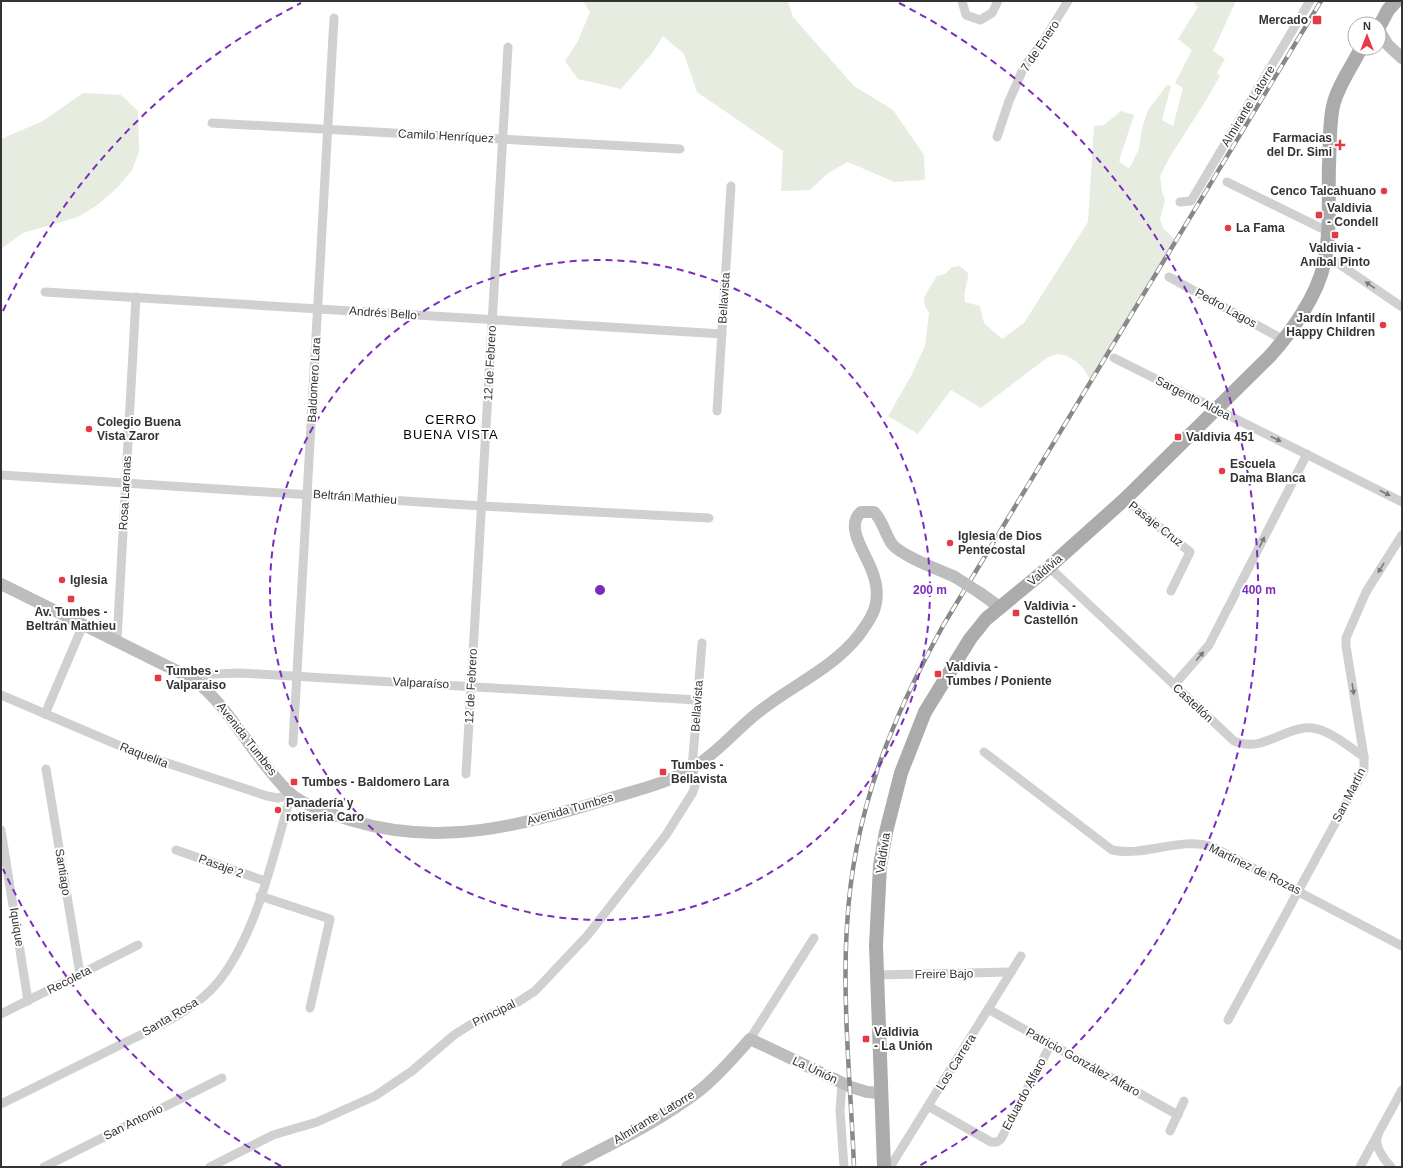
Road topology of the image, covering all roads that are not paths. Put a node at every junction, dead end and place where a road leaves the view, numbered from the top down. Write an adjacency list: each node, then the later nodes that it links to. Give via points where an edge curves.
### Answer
1 (962, 1): 2 (street, via 966,15 980,20 992,13)
2 (998, 1)
3 (1068, 1): 18 (street, 7 de Enero, via 1024,67)
4 (1310, 1): 23 (street, Almirante Latorre, via 1191,201)
5 (1383, 1): 7 (main road)
6 (1396, 1): 8 (main road)
7 (1378, 16)
8 (1382, 16)
9 (334, 18): 17 (street, Baldomero Lara)
10 (1387, 43): 14 (main road)
11 (508, 47): 19 (street, 12 de Febrero)
12 (1357, 56): 15 (main road, Valdivia)
13 (1359, 56): 15 (main road, Valdivia)
14 (1402, 58)
15 (1354, 62): 24 (main road, Valdivia, via 1336,95 1331,115)
16 (212, 123): 17 (street, Camilo Henríquez)
17 (328, 130): 19 (street, Camilo Henríquez); 30 (street, Baldomero Lara)
18 (997, 137)
19 (503, 139): 20 (street, Camilo Henríquez); 31 (street, 12 de Febrero)
20 (680, 149)
21 (1227, 182): 24 (street)
22 (731, 186): 32 (street, Bellavista)
23 (1180, 202)
24 (1327, 231): 25 (main road, Valdivia)
25 (1326, 255): 29 (street, one-way to 25); 33 (main road, Valdivia, via 1316,286)
26 (1169, 277): 33 (street, Pedro Lagos)
27 (45, 292): 28 (street, Andrés Bello)
28 (136, 298): 30 (street, Andrés Bello); 39 (street, Rosa Larenas)
29 (1402, 307)
30 (318, 309): 31 (street, Andrés Bello); 40 (street, Baldomero Lara)
31 (492, 320): 32 (street, Andrés Bello); 43 (street, 12 de Febrero)
32 (722, 334): 36 (street, Bellavista)
33 (1284, 340): 35 (main road, Valdivia)
34 (1114, 358): 35 (street, Sargento Aldea)
35 (1216, 409): 37 (street, Sargento Aldea, one-way to 37); 41 (main road, Valdivia)
36 (717, 411)
37 (1307, 454): 42 (street, Sargento Aldea, one-way to 42); 55 (street, one-way to 37, via 1209,645)
38 (1, 475): 39 (street, Beltrán Mathieu)
39 (126, 482): 40 (street, Beltrán Mathieu); 51 (street, Rosa Larenas)
40 (307, 494): 43 (street, Beltrán Mathieu); 53 (street, Baldomero Lara)
41 (1125, 499): 46 (main road, Valdivia); 48 (street, Pasaje Cruz, via 1190,552)
42 (1402, 502)
43 (482, 506): 44 (street, Beltrán Mathieu); 56 (street, 12 de Febrero)
44 (709, 518)
45 (1402, 535): 62 (street, San Martín, one-way to 62, via 1364,597 1346,638)
46 (1049, 567): 49 (main road, Valdivia); 55 (street, Castellón)
47 (1, 584): 50 (main road, Avenida Tumbes)
48 (1171, 592)
49 (1001, 608): 64 (main road, Avenida Tumbes, bridge, via 955,577 901,552 892,543 879,516 870,510 861,512 855,519 855,532 872,568 876,587 874,609 866,626 843,653 752,716 713,755); 78 (main road, Valdivia, via 986,619 977,630 942,684 919,724 901,773 880,866 876,923)
50 (83, 625): 51 (main road, Avenida Tumbes); 59 (street)
51 (117, 641): 54 (main road, Avenida Tumbes)
52 (702, 643): 58 (street, Bellavista)
53 (297, 676): 54 (street, Valparaíso, via 226,672); 56 (street, Valparaíso); 60 (street, Baldomero Lara)
54 (193, 679): 66 (main road, Avenida Tumbes, via 221,706 252,749)
55 (1174, 685): 62 (street, Castellón, via 1229,738 1238,743 1258,744 1297,730 1313,728 1325,732)
56 (471, 686): 58 (street, Valparaíso); 65 (street, 12 de Febrero)
57 (1, 695): 59 (street, Raquelita)
58 (697, 700): 64 (street, Bellavista)
59 (45, 714): 66 (street, Raquelita, via 169,765 266,796 278,798)
60 (293, 743)
61 (984, 752): 70 (street, Martínez de Rozas, via 1112,850 1202,844 1211,846)
62 (1364, 757): 70 (street, San Martín, via 1365,766 1362,773)
63 (46, 769): 77 (street, Santiago)
64 (692, 769): 66 (main road, Avenida Tumbes, via 568,811 505,826 445,834 397,832 360,823 323,812); 97 (street, Principal, via 696,782 693,792 666,835 587,936 535,991 454,1035 412,1071 375,1096 317,1122 273,1135)
65 (466, 774)
66 (291, 795): 69 (street, Santa Rosa)
67 (1, 830): 79 (street, Iquique)
68 (176, 850): 69 (street, Pasaje 2)
69 (265, 882): 71 (street, Santa Rosa)
70 (1299, 890): 74 (street, Martínez de Rozas); 83 (street, San Martín)
71 (260, 896): 80 (street, via 330,919); 91 (street, Santa Rosa, via 238,952 207,994 160,1025)
72 (814, 938): 84 (street, Almirante Latorre)
73 (138, 945): 77 (street, Recoleta)
74 (1402, 946)
75 (1021, 956): 76 (street, Los Carrera)
76 (1011, 972): 78 (street, Freire Bajo); 81 (street, Los Carrera)
77 (80, 974): 79 (street, Recoleta)
78 (877, 975): 89 (main road, Valdivia)
79 (28, 1001): 82 (street, Recoleta)
80 (310, 1008)
81 (988, 1009): 85 (street, Patricio González Alfaro); 92 (street, Los Carrera)
82 (1, 1014)
83 (1228, 1020)
84 (750, 1039): 87 (main road, La Unión); 98 (main road, Almirante Latorre, via 692,1096 642,1127)
85 (1051, 1044): 92 (street, Eduardo Alfaro, via 997,1142 991,1142); 93 (street, Patricio González Alfaro)
86 (222, 1078): 96 (street, San Antonio)
87 (842, 1083): 89 (main road, La Unión, via 867,1092); 99 (street, via 840,1110)
88 (1402, 1090): 95 (street)
89 (881, 1093): 100 (main road, Valdivia)
90 (1184, 1101): 93 (street)
91 (1, 1104)
92 (928, 1106): 101 (street, Los Carrera)
93 (1178, 1115): 94 (street)
94 (1170, 1131)
95 (1378, 1133): 102 (street); 103 (street, via 1376,1138 1379,1150)
96 (44, 1167)
97 (210, 1167)
98 (567, 1167)
99 (844, 1167)
100 (884, 1167)
101 (890, 1167)
102 (1360, 1167)
103 (1391, 1167)

